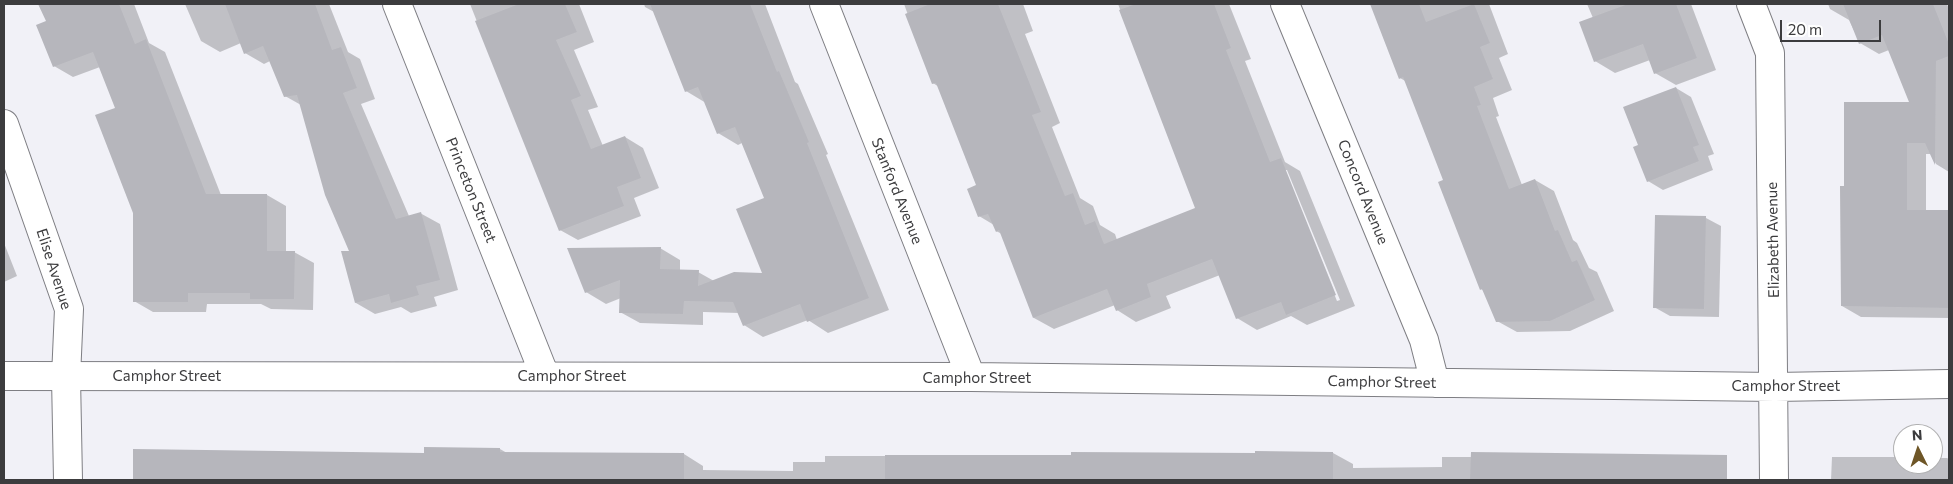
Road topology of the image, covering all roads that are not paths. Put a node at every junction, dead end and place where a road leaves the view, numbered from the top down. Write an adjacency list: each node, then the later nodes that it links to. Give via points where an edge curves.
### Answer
1 (397, 4): 8 (street, Princeton Street)
2 (824, 4): 9 (street, Stanford Avenue)
3 (1285, 4): 10 (street, Concord Avenue, via 1424,340)
4 (1750, 4): 12 (street, Elizabeth Avenue, via 1770,53)
5 (4, 124): 7 (street, Elise Avenue, via 69,309)
6 (4, 376): 7 (street, Camphor Street)
7 (66, 376): 8 (street, Camphor Street); 13 (street, Elise Avenue)
8 (545, 376): 9 (street, Camphor Street)
9 (971, 377): 10 (street, Camphor Street)
10 (1434, 383): 12 (street, Camphor Street)
11 (1949, 384): 12 (street, Camphor Street)
12 (1775, 387): 14 (street, Elizabeth Avenue)
13 (68, 480)
14 (1774, 480)

